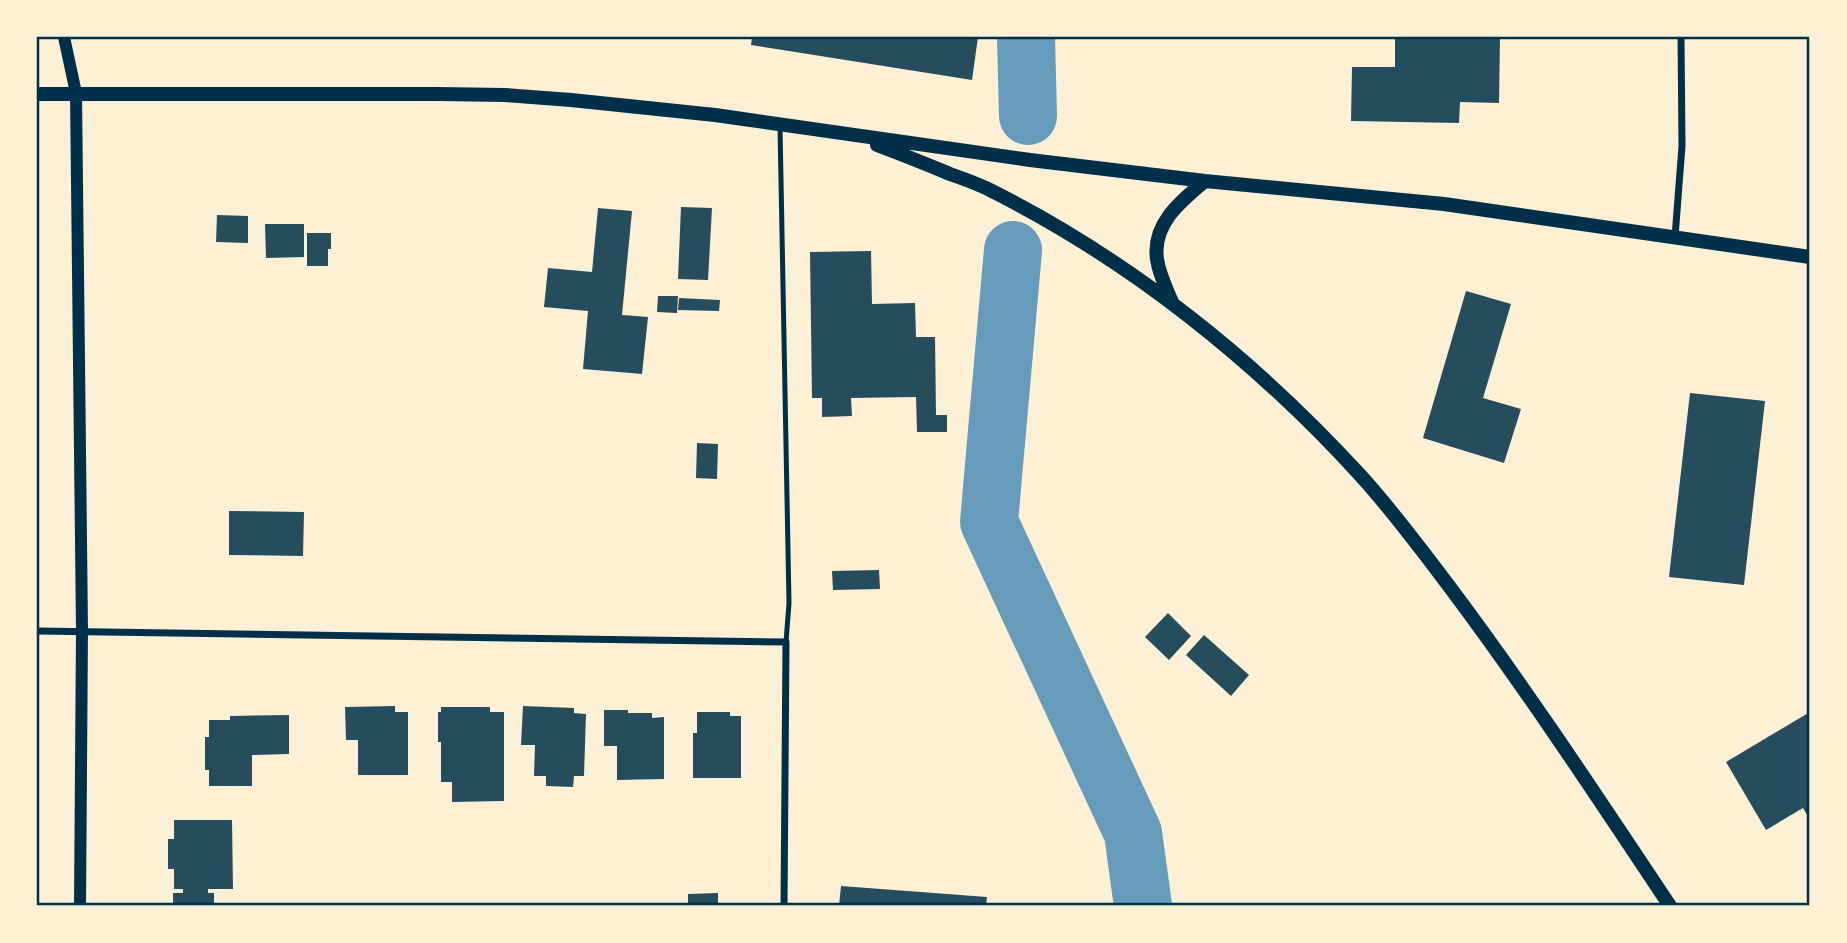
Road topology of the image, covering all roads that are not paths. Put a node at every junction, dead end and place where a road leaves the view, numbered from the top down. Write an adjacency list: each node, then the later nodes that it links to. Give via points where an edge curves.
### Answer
1 (64, 37): 3 (street)
2 (1681, 37): 8 (street, via 1682,146)
3 (76, 93): 4 (main road); 5 (main road, via 505,95); 11 (street)
4 (37, 94)
5 (780, 124): 6 (main road); 13 (lane)
6 (856, 136): 7 (main road); 10 (main road, via 989,190 1101,253)
7 (1205, 181): 8 (main road, via 1444,204); 10 (main road, via 1179,203 1159,237 1156,258)
8 (1675, 237): 9 (main road)
9 (1810, 257)
10 (1173, 303): 16 (main road, via 1277,390 1363,478 1486,636)
11 (82, 630): 12 (street); 13 (street); 14 (street)
12 (37, 631)
13 (786, 642): 15 (street)
14 (80, 906)
15 (784, 906)
16 (1670, 906)

